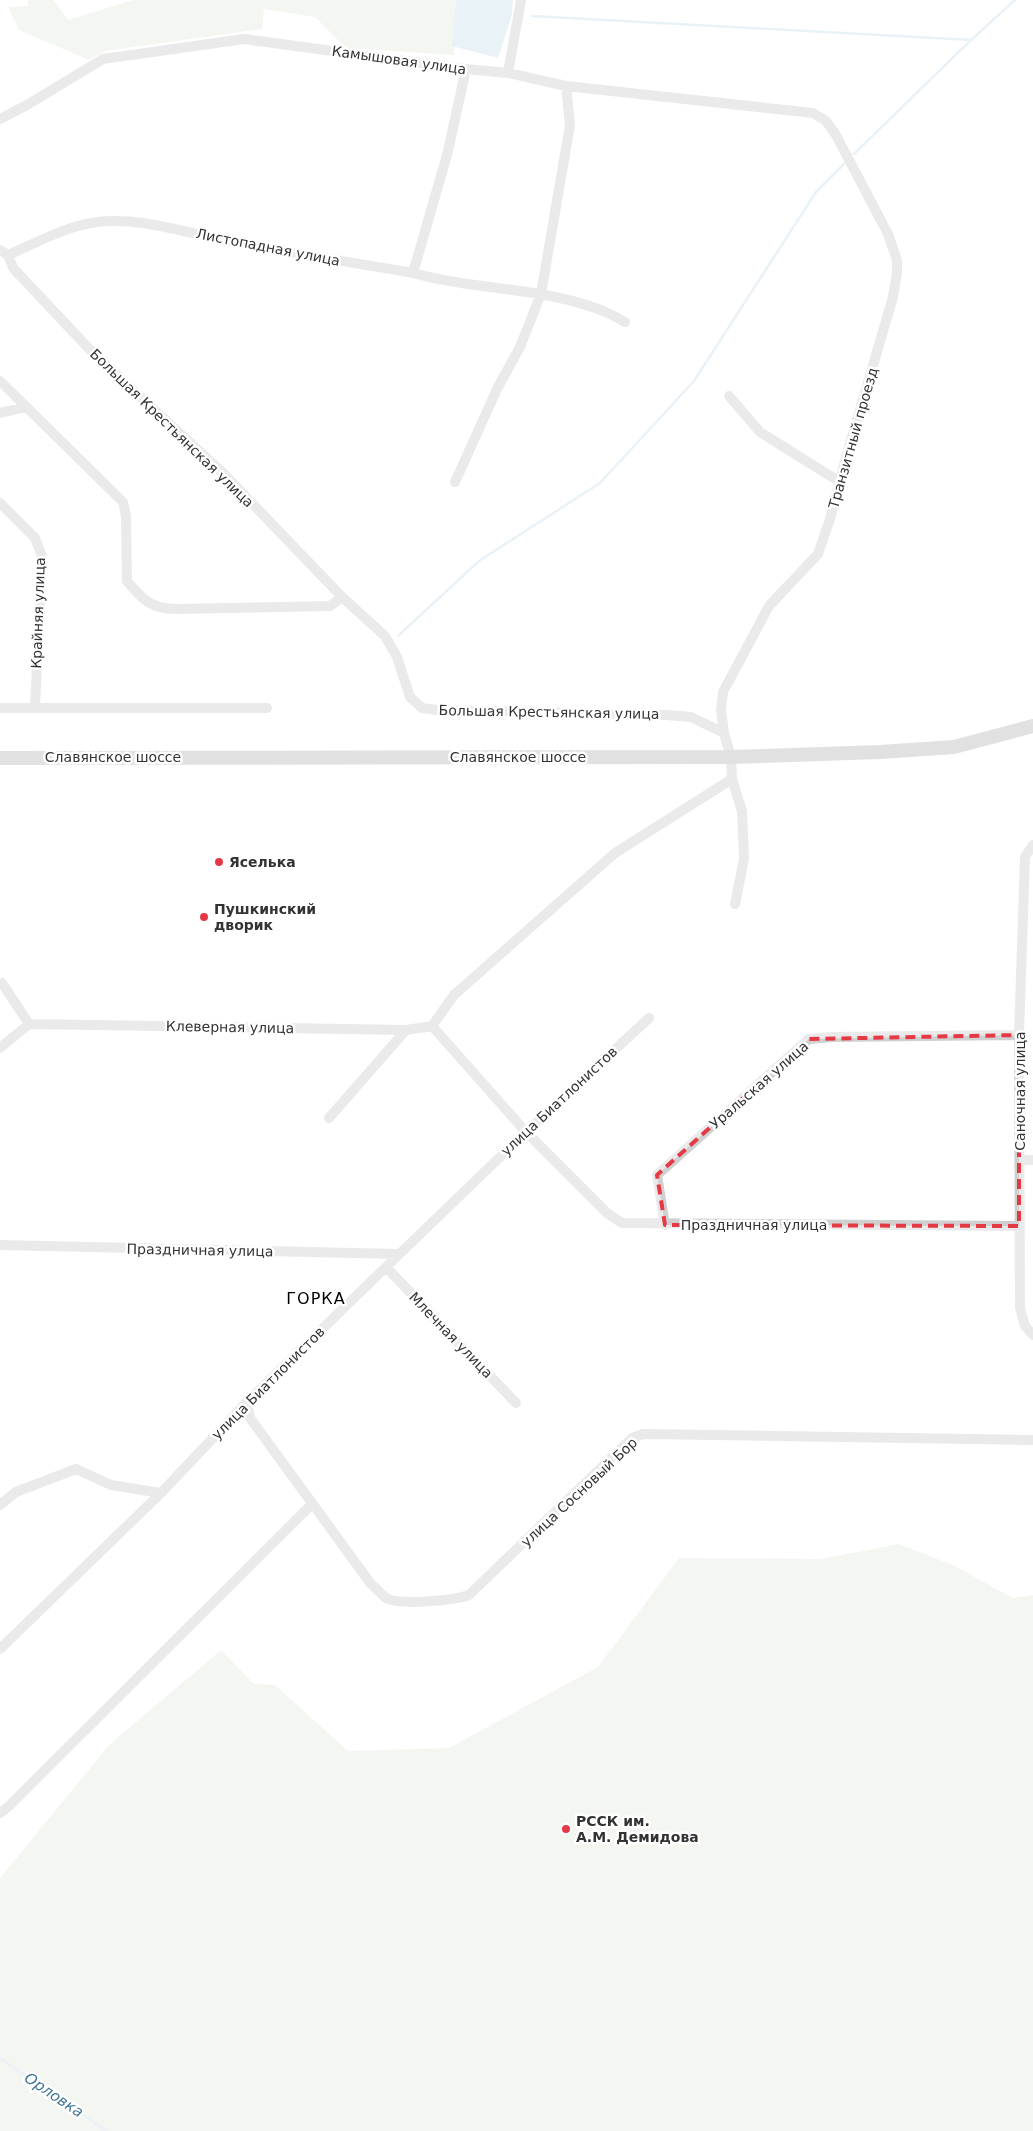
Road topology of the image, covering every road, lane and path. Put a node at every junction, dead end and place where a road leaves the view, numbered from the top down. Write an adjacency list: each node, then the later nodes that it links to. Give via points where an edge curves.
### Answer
1 (521, 0): 3 (street)
2 (466, 69): 3 (street, Камышовая улица); 6 (street, Камышовая улица, via 244,39 102,59); 8 (street, via 447,155)
3 (508, 73): 4 (street, Камышовая улица)
4 (566, 86): 5 (street, Камышовая улица); 9 (street, via 570,125)
5 (814, 113): 16 (street, Транзитный проезд, via 826,121 836,135 888,234 897,260 893,297)
6 (0, 119)
7 (4, 253): 8 (street, Листопадная улица, via 61,232 109,221 168,226 218,239); 18 (street, Большая Крестьянская улица, via 13,268 95,355 223,473)
8 (414, 273): 9 (street, Листопадная улица, via 440,280)
9 (541, 294): 10 (street, Листопадная улица, via 597,308); 15 (street, via 520,347 497,389)
10 (626, 322)
11 (0, 381): 13 (street)
12 (729, 396): 16 (street, via 760,432)
13 (26, 407): 14 (street); 18 (street, via 123,502 127,581 143,600 162,609 176,609 330,606)
14 (0, 413)
15 (455, 482)
16 (840, 482): 23 (street, Транзитный проезд, via 818,554 769,606 723,692)
17 (0, 502): 20 (street, Крайняя улица, via 35,538 42,556)
18 (342, 597): 23 (street, Большая Крестьянская улица, via 385,636 397,657 410,697 422,708 691,717)
19 (0, 708): 20 (street)
20 (35, 708): 21 (street)
21 (267, 708)
22 (1033, 726): 24 (main road, Славянское шоссе, via 954,747)
23 (724, 733): 24 (street, Транзитный проезд)
24 (731, 757): 25 (main road, Славянское шоссе); 26 (street, Транзитный проезд)
25 (0, 758)
26 (732, 779): 28 (street, Транзитный проезд, via 742,812 744,859); 33 (street, via 615,853 454,995)
27 (1033, 845): 29 (street, Саночная улица, via 1026,857)
28 (735, 904)
29 (1028, 950): 35 (street, Саночная улица)
30 (2, 983): 32 (street)
31 (649, 1018): 38 (street, улица Биатлонистов)
32 (28, 1024): 34 (street, Клеверная улица); 36 (street)
33 (432, 1026): 34 (street, Клеверная улица); 38 (street, Праздничная улица)
34 (406, 1030): 37 (street)
35 (1019, 1036): 39 (street, Саночная улица); 41 (street, Уральская улица, via 809,1039 657,1174)
36 (0, 1048)
37 (329, 1118)
38 (526, 1132): 41 (street, Праздничная улица, via 607,1213 622,1223); 44 (street, улица Биатлонистов)
39 (1020, 1160): 40 (street); 42 (street, Саночная улица)
40 (1033, 1160)
41 (665, 1225): 42 (street, Праздничная улица)
42 (1019, 1226): 46 (street, Саночная улица, via 1020,1308 1025,1326)
43 (0, 1245): 44 (street, Праздничная улица)
44 (399, 1254): 45 (street, улица Биатлонистов)
45 (386, 1267): 47 (street, улица Биатлонистов); 48 (street, Млечная улица)
46 (1033, 1335)
47 (247, 1402): 50 (street, улица Биатлонистов); 51 (street, улица Сосновый Бор, via 250,1418)
48 (516, 1403)
49 (1033, 1440): 51 (street, улица Сосновый Бор, via 643,1434 632,1438 469,1595 443,1601 386,1598 371,1584)
50 (161, 1493): 52 (street, via 111,1485 76,1470 16,1492); 53 (street, улица Биатлонистов)
51 (312, 1504): 54 (street)
52 (0, 1505)
53 (0, 1649)
54 (0, 1812)

